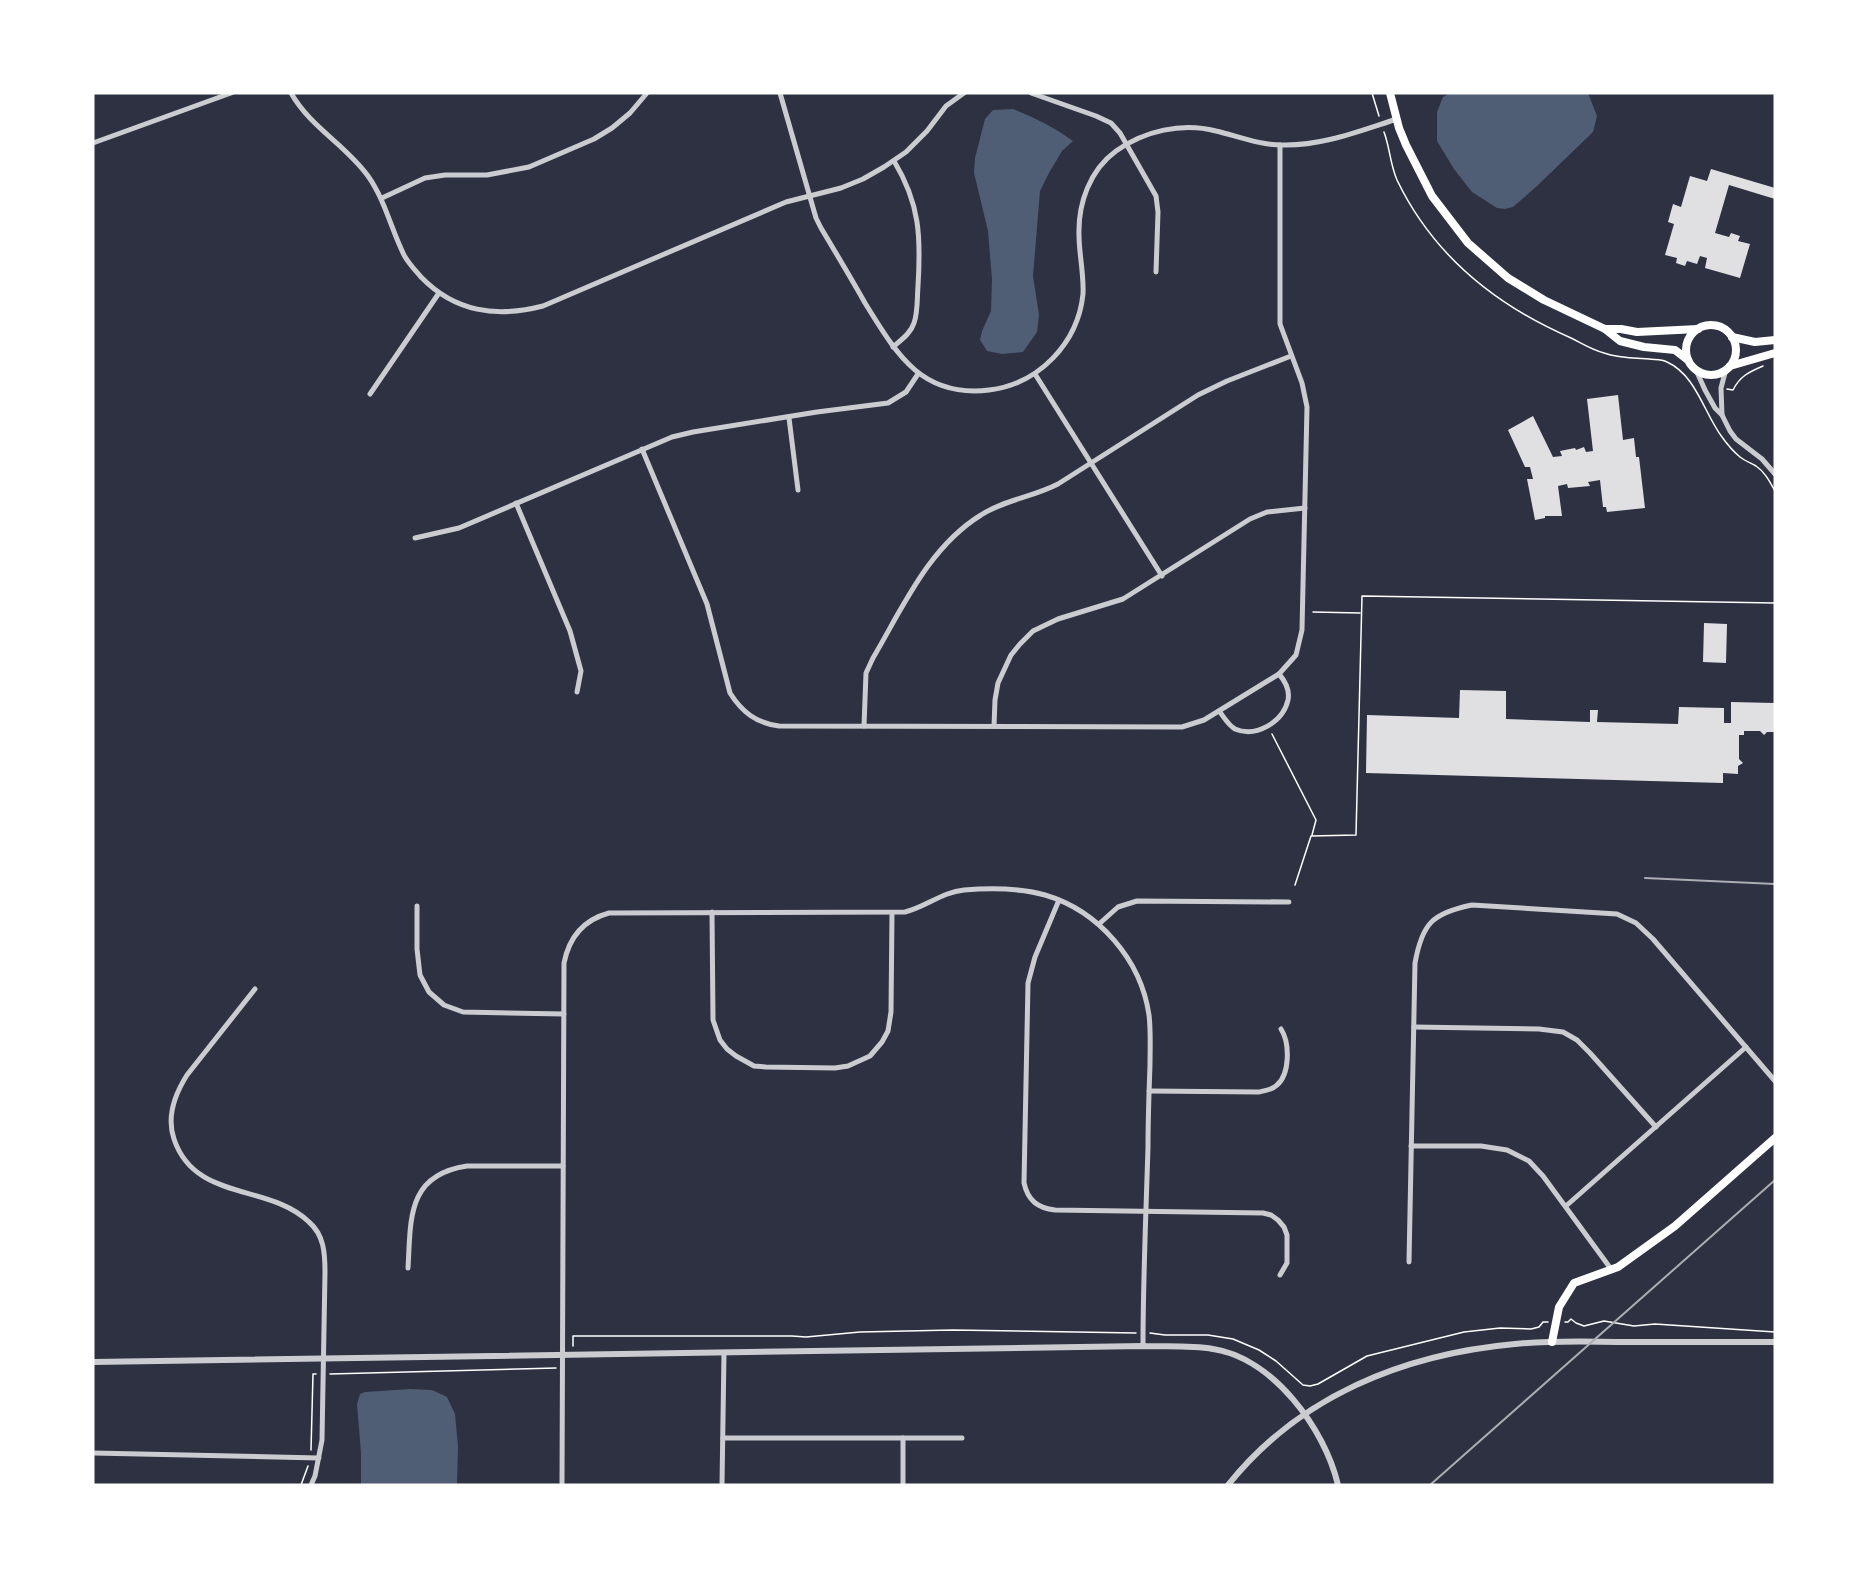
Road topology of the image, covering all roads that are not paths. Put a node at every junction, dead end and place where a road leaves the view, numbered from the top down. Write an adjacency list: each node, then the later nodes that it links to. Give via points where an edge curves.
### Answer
1 (231, 93): 9 (street)
2 (291, 93): 14 (street, via 315,125 352,157)
3 (647, 93): 14 (street, via 612,128 529,167 487,175 425,178)
4 (780, 93): 13 (street)
5 (964, 93): 12 (street, via 946,106 927,131)
6 (1031, 93): 10 (street, via 1110,123)
7 (1390, 93): 8 (main road)
8 (1397, 119): 11 (street, via 1327,141); 18 (main road, via 1413,162 1432,196 1473,248 1521,288)
9 (93, 143)
10 (1128, 144): 11 (street, via 1165,130 1193,127); 15 (street, via 1156,196); 28 (street, via 1104,162 1086,189 1079,220 1083,280 1079,313 1057,355)
11 (1280, 145): 23 (street, via 1279,311)
12 (894, 161): 13 (street, via 841,188); 21 (street, via 914,204 920,260 914,324)
13 (810, 195): 16 (street, via 543,306 486,312); 21 (street, via 821,228)
14 (382, 198): 16 (street, via 405,258)
15 (1156, 272)
16 (439, 293): 29 (street)
17 (1698, 328): 18 (main road, via 1637,332); 19 (main road, via 1714,325); 24 (main road, via 1687,346)
18 (1605, 329): 24 (main road, via 1620,341 1675,350)
19 (1732, 337): 20 (main road, via 1755,342); 25 (main road, via 1736,352)
20 (1775, 340)
21 (893, 347): 27 (street)
22 (1775, 352): 25 (main road)
23 (1291, 356): 33 (street, via 1198,395); 37 (street, via 1305,394)
24 (1689, 360): 26 (main road)
25 (1728, 368): 26 (main road, via 1716,374); 30 (street, via 1721,388)
26 (1696, 369): 30 (street)
27 (918, 374): 28 (street, via 941,385 973,391 1005,387); 31 (street, via 906,392 888,403)
28 (1035, 374): 33 (street)
29 (370, 394)
30 (1722, 415): 34 (street, via 1736,440)
31 (789, 418): 32 (street, via 693,432); 35 (street)
32 (642, 449): 36 (street); 43 (street, via 707,604 730,693 737,705 767,725)
33 (1090, 464): 39 (street); 43 (street, via 1042,492 982,513 946,542 866,673)
34 (1775, 474)
35 (798, 490)
36 (516, 504): 38 (street, via 459,528); 41 (street, via 570,631 581,670)
37 (1305, 508): 39 (street, via 1267,512 1250,519); 40 (street, via 1302,630 1296,654)
38 (415, 538)
39 (1162, 576): 44 (street, via 1123,599 1058,619 1033,632 1020,644 998,683)
40 (1279, 674): 42 (street); 42 (street, via 1287,687 1288,700 1278,717 1264,728 1234,728)
41 (577, 692)
42 (1220, 711): 44 (street, via 1182,727)
43 (864, 726): 44 (street)
44 (994, 726)
45 (1059, 900): 49 (street, via 1023,891 966,890 944,894 916,909); 50 (street); 63 (street, via 1028,983 1024,1184 1036,1205 1043,1208)
46 (1289, 902): 50 (street, via 1137,901 1119,907)
47 (417, 906): 52 (street, via 420,975 429,992 444,1005 463,1012)
48 (712, 912): 49 (street); 49 (street, via 712,1020 720,1040 736,1056 766,1068 848,1066 876,1051 888,1031 891,1012); 52 (street, via 609,913 588,922 566,951)
49 (892, 913)
50 (1099, 924): 57 (street, via 1134,967 1146,998)
51 (255, 989): 73 (street, via 178,1089 172,1109 173,1136 184,1160 199,1175 288,1208 316,1229 325,1257)
52 (564, 1014): 61 (street)
53 (1413, 1027): 55 (street, via 1418,944 1426,927 1439,915 1472,905 1607,913 1636,923 1653,939); 58 (street, via 1563,1032 1590,1053); 60 (street)
54 (1281, 1029): 57 (street, via 1286,1038 1286,1071 1274,1088 1259,1092)
55 (1746, 1047): 56 (street); 58 (street)
56 (1775, 1081)
57 (1149, 1091): 63 (street)
58 (1656, 1127): 62 (street)
59 (1775, 1138): 66 (main road, via 1675,1226)
60 (1411, 1146): 62 (street, via 1507,1150 1529,1161); 64 (street)
61 (563, 1166): 65 (street, via 467,1166 438,1174 422,1189 413,1208); 72 (street)
62 (1566, 1206): 66 (street)
63 (1146, 1211): 67 (street, via 1271,1215 1284,1227 1287,1236 1287,1263); 70 (street)
64 (1409, 1262)
65 (408, 1268)
66 (1611, 1269): 68 (main road, via 1574,1283 1559,1307)
67 (1280, 1275)
68 (1552, 1342): 69 (street); 75 (street, via 1463,1351 1405,1365 1361,1382)
69 (1775, 1342)
70 (1143, 1346): 71 (street); 75 (street, via 1213,1349 1238,1356 1270,1375)
71 (724, 1353): 72 (street); 76 (street)
72 (562, 1356): 73 (street); 82 (street)
73 (325, 1359): 74 (street); 80 (street)
74 (93, 1362)
75 (1304, 1414): 85 (street, via 1269,1442); 86 (street, via 1322,1443)
76 (723, 1438): 77 (street); 83 (street)
77 (903, 1438): 78 (street); 84 (street)
78 (962, 1438)
79 (93, 1453): 80 (street)
80 (319, 1458): 81 (street)
81 (311, 1485)
82 (561, 1485)
83 (722, 1485)
84 (903, 1485)
85 (1228, 1485)
86 (1338, 1485)

